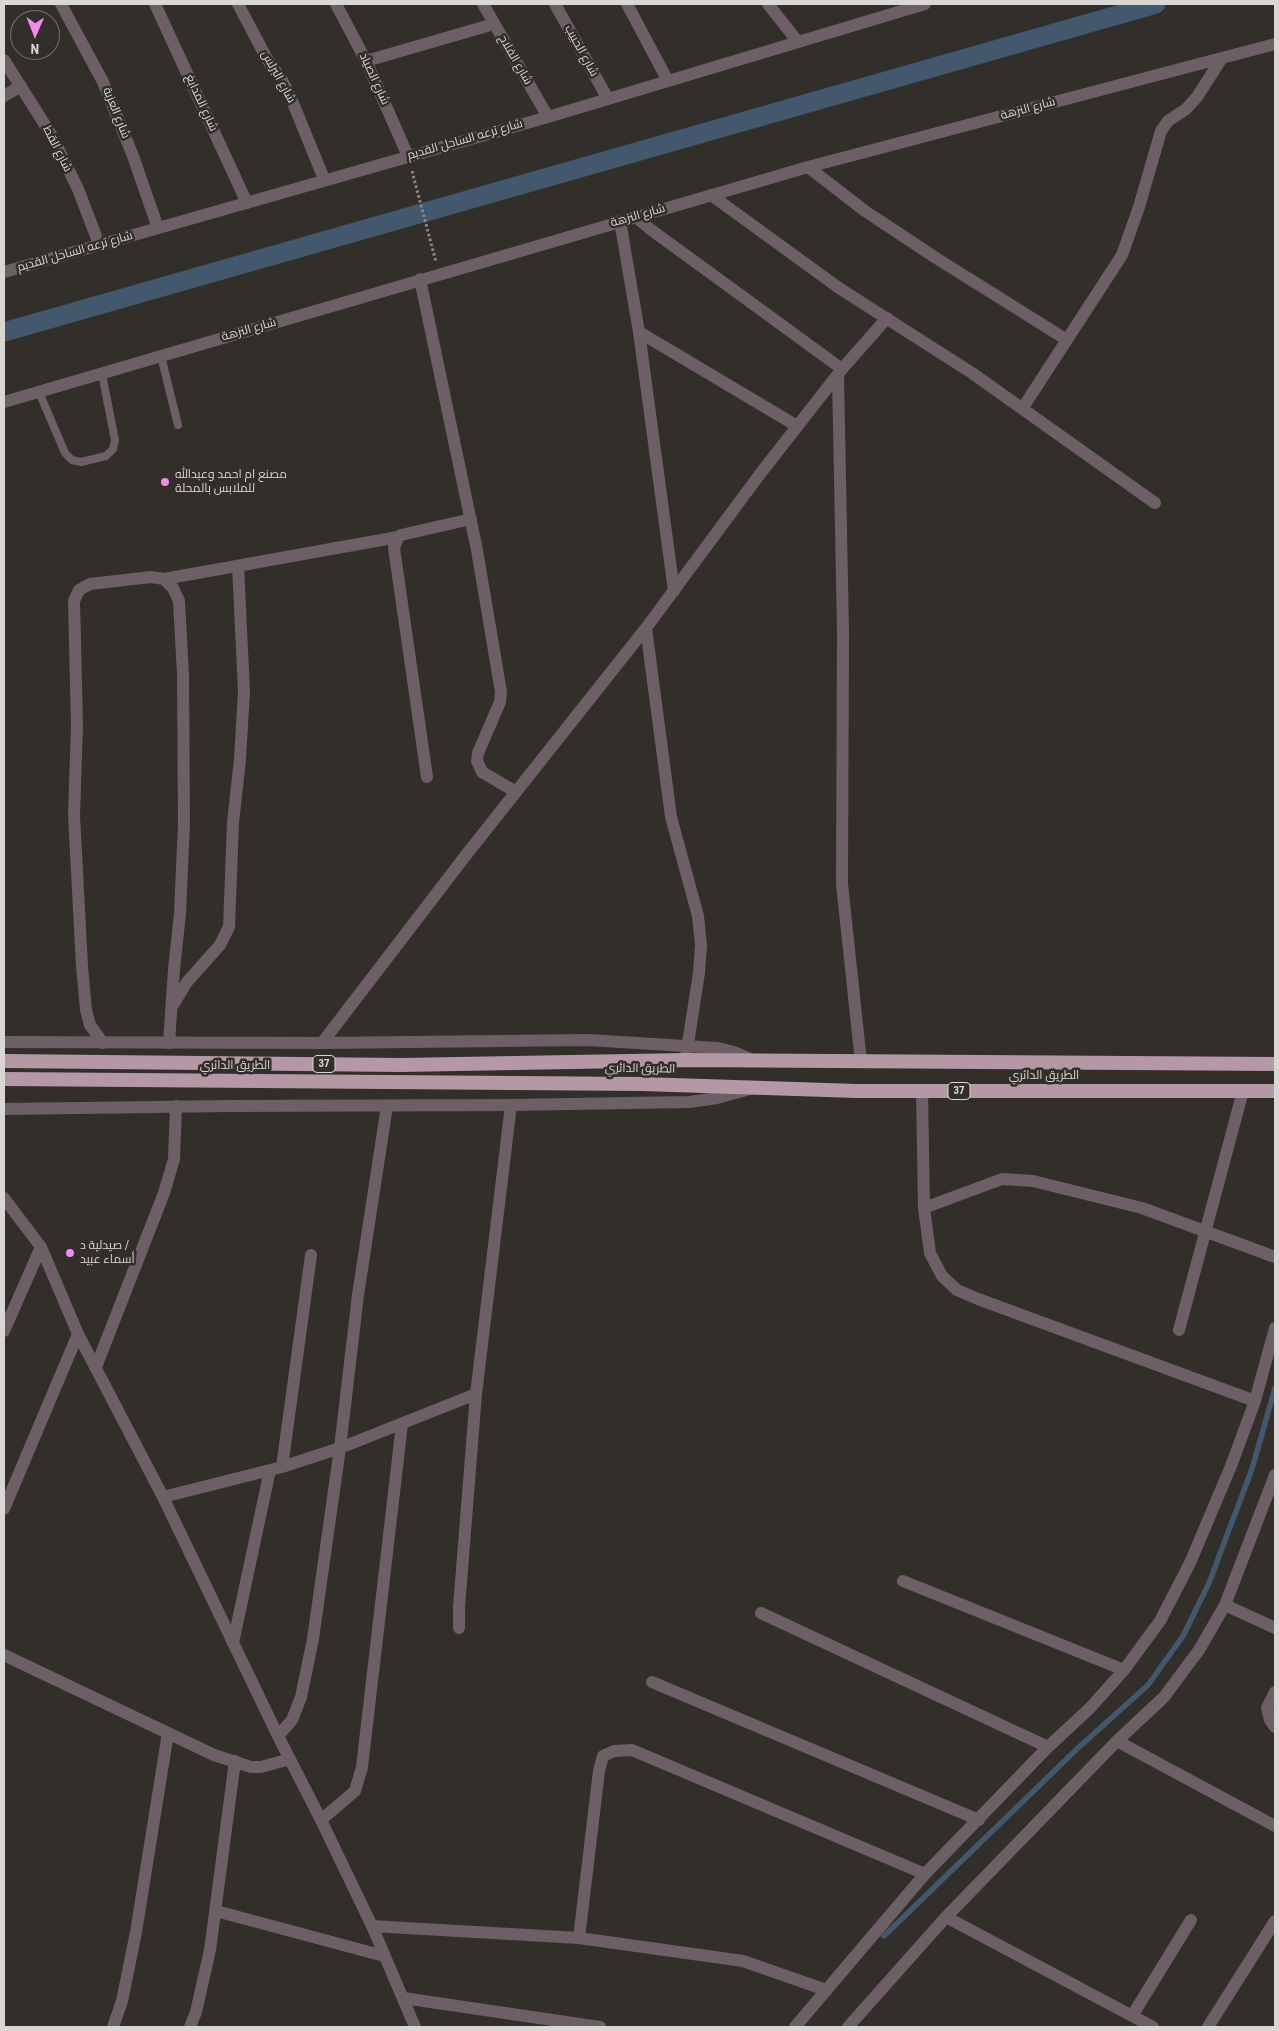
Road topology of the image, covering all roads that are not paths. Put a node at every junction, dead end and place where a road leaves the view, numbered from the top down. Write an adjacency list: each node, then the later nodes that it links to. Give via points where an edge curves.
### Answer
1 (61, 4): 28 (street, شارع العزبة, via 103,82)
2 (155, 4): 25 (street, شارع المدابغ)
3 (238, 4): 23 (street, شارع البرلس, via 291,98)
4 (336, 4): 15 (street, شارع الصياد)
5 (482, 4): 10 (street, شارع الفلاح)
6 (555, 4): 19 (street, شارع الحبيب)
7 (627, 4): 16 (street)
8 (768, 4): 11 (street)
9 (920, 4): 11 (street, شارع ترعه الساحل القديم)
10 (494, 24): 15 (street); 20 (street, شارع الفلاح)
11 (798, 42): 16 (street, شارع ترعه الساحل القديم)
12 (1275, 44): 13 (street, شارع النزهة)
13 (1222, 58): 22 (street, شارع النزهة); 34 (street, via 1197,97 1161,131 1122,254)
14 (4, 60): 17 (street, شارع القط)
15 (366, 60): 21 (street, شارع الصياد)
16 (668, 81): 19 (street, شارع ترعه الساحل القديم)
17 (21, 86): 18 (street); 29 (street, شارع القط, via 52,136)
18 (4, 96)
19 (608, 99): 20 (street, شارع ترعه الساحل القديم)
20 (548, 117): 21 (street, شارع ترعه الساحل القديم)
21 (408, 156): 23 (street, شارع ترعه الساحل القديم)
22 (808, 167): 24 (street, شارع النزهة); 34 (street, via 928,253)
23 (324, 179): 25 (street, شارع ترعه الساحل القديم)
24 (711, 195): 26 (street, شارع النزهة); 32 (street)
25 (247, 203): 28 (street, شارع ترعه الساحل القديم)
26 (636, 217): 27 (street, شارع النزهة); 36 (street)
27 (620, 221): 31 (street, شارع النزهة); 33 (street)
28 (158, 228): 29 (street, شارع ترعه الساحل القديم)
29 (99, 244): 30 (street, شارع ترعه الساحل القديم)
30 (4, 272)
31 (420, 280): 35 (street, شارع النزهة); 44 (street)
32 (886, 318): 36 (street); 40 (street, via 972,373)
33 (639, 332): 42 (street); 48 (street)
34 (1067, 340): 40 (street)
35 (160, 356): 37 (street, شارع النزهة); 41 (lane)
36 (840, 372): 42 (street); 61 (street, via 842,884)
37 (102, 374): 38 (street, شارع النزهة); 38 (lane, via 115,440 113,449 106,456 81,462 72,460 65,453)
38 (39, 392): 39 (street, شارع النزهة)
39 (4, 402)
40 (1022, 410): 43 (street)
41 (178, 425)
42 (798, 426): 48 (street)
43 (1155, 503)
44 (470, 519): 45 (street); 51 (street, via 501,692 477,761 482,772)
45 (398, 537): 46 (street); 50 (street, via 394,548)
46 (238, 566): 47 (street); 52 (street, via 244,691 229,927 220,945 196,971)
47 (164, 579): 52 (street, via 179,601 183,675 184,824); 54 (street, via 151,577 90,584 79,590 74,601 77,726 74,815 82,966 90,1025)
48 (674, 591): 49 (street)
49 (646, 628): 51 (street); 57 (street, via 671,816 698,916 701,945)
50 (427, 778)
51 (516, 792): 56 (street)
52 (172, 1007): 55 (street)
53 (4, 1042): 54 (street)
54 (103, 1044): 55 (street)
55 (169, 1044): 56 (street)
56 (322, 1044): 57 (street, via 588,1040)
57 (688, 1045): 58 (street); 59 (street, via 726,1049)
58 (686, 1060): 59 (highway, الطريق الدائري / 37); 60 (highway, الطريق الدائري / 37, via 401,1065)
59 (756, 1060): 61 (highway, الطريق الدائري / 37)
60 (4, 1062)
61 (861, 1062): 62 (highway, الطريق الدائري / 37)
62 (1275, 1064)
63 (4, 1079): 64 (highway, الطريق الدائري / 37)
64 (756, 1087): 65 (highway, الطريق الدائري / 37); 70 (street, via 689,1102)
65 (922, 1091): 66 (highway, الطريق الدائري / 37); 73 (street)
66 (1243, 1091): 67 (highway, الطريق الدائري / 37); 74 (street)
67 (1275, 1091)
68 (176, 1106): 69 (street); 71 (street); 82 (street, via 174,1159 164,1193)
69 (387, 1106): 70 (street); 86 (street, via 358,1295)
70 (511, 1106): 83 (street)
71 (4, 1108)
72 (4, 1198): 75 (street)
73 (924, 1208): 74 (street, via 1002,1179 1033,1181 1142,1208); 84 (street, via 930,1253 942,1276 957,1290)
74 (1206, 1232): 77 (street); 79 (street)
75 (41, 1247): 80 (street); 81 (street)
76 (310, 1255): 87 (street)
77 (1275, 1257)
78 (1275, 1328): 84 (street)
79 (1180, 1330)
80 (4, 1332)
81 (78, 1334): 82 (street); 90 (street)
82 (96, 1367): 89 (street)
83 (476, 1394): 85 (street); 94 (street)
84 (1255, 1401): 98 (street, via 1190,1563 1160,1621)
85 (402, 1424): 86 (street); 108 (street, via 362,1767 355,1791)
86 (340, 1448): 87 (street); 103 (street, via 313,1639 301,1697 292,1720)
87 (276, 1469): 89 (street); 96 (street)
88 (1275, 1475): 92 (street)
89 (163, 1497): 96 (street)
90 (4, 1509)
91 (903, 1581): 98 (street)
92 (1224, 1605): 95 (street); 104 (street, via 1199,1650 1164,1697)
93 (760, 1613): 105 (street)
94 (459, 1628)
95 (1275, 1628)
96 (233, 1643): 103 (street)
97 (4, 1655): 102 (street)
98 (1124, 1670): 105 (street)
99 (652, 1682): 109 (street)
100 (1275, 1692): 101 (street, via 1267,1708)
101 (1275, 1727)
102 (168, 1733): 107 (street); 122 (street, via 136,1932 122,2001)
103 (278, 1736): 106 (street)
104 (1117, 1741): 110 (street); 113 (street)
105 (1048, 1747): 109 (street)
106 (290, 1759): 107 (street, via 251,1767); 108 (street)
107 (235, 1761): 112 (street)
108 (321, 1820): 116 (street)
109 (979, 1820): 111 (street)
110 (1275, 1826)
111 (925, 1874): 117 (street, via 632,1750 614,1751 603,1756 599,1771); 119 (street)
112 (216, 1912): 118 (street); 123 (street, via 196,2012)
113 (946, 1917): 121 (street); 127 (street)
114 (1190, 1920): 121 (street)
115 (1275, 1921): 129 (street)
116 (372, 1926): 117 (street); 118 (street)
117 (579, 1938): 119 (street, via 743,1961)
118 (384, 1956): 120 (street)
119 (826, 1990): 126 (street)
120 (403, 1998): 124 (street); 125 (street)
121 (1132, 2016): 128 (street)
122 (113, 2027)
123 (190, 2027)
124 (415, 2027)
125 (600, 2027)
126 (795, 2027)
127 (848, 2027)
128 (1153, 2027)
129 (1208, 2027)

